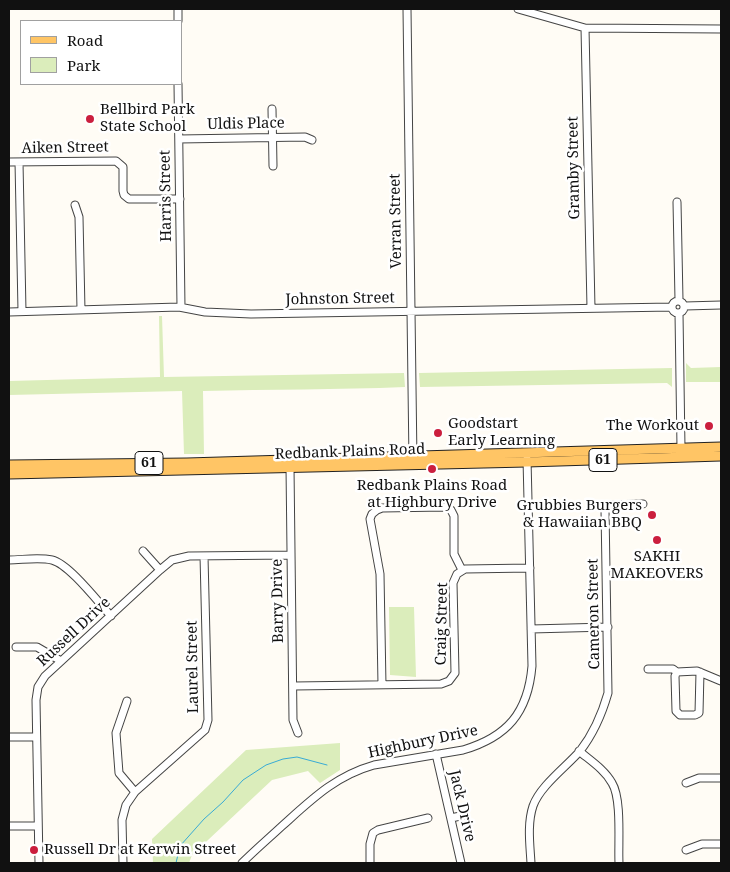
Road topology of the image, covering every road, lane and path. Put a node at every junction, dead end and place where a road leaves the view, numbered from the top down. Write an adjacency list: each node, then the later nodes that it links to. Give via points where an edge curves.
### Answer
1 (407, 9): 25 (street, Verran Street)
2 (518, 9): 3 (street)
3 (586, 28): 4 (street); 21 (street, Gramby Street)
4 (721, 29)
5 (178, 85): 8 (street, Harris Street)
6 (272, 109): 7 (street)
7 (272, 138): 8 (street, Uldis Place); 9 (street, Uldis Place, via 305,137); 12 (street)
8 (179, 139): 13 (street, Harris Street)
9 (312, 140)
10 (9, 162): 11 (street, Aiken Street)
11 (19, 162): 13 (street, Aiken Street, via 116,161 123,168 123,191 129,199); 23 (street)
12 (273, 166)
13 (180, 200): 19 (street, Harris Street)
14 (676, 202): 16 (street)
15 (75, 205): 22 (street, via 79,217)
16 (679, 300): 18 (street); 20 (street)
17 (721, 305): 18 (street)
18 (685, 306): 26 (street)
19 (181, 307): 22 (street, Johnston Street); 25 (street, Johnston Street, via 224,314)
20 (672, 307): 21 (street, Johnston Street); 26 (street)
21 (591, 308): 25 (street, Johnston Street)
22 (81, 310): 23 (street, Johnston Street)
23 (22, 311): 24 (street, Johnston Street)
24 (9, 312)
25 (411, 312): 31 (street, Verran Street)
26 (679, 313): 28 (street)
27 (721, 447): 28 (main road, Redbank Plains Road / 61)
28 (680, 453): 29 (main road, Redbank Plains Road / 61); 30 (main road, Redbank Plains Road / 61); 30 (main road, Redbank Plains Road / 61, via 653,453 649,449)
29 (721, 456)
30 (527, 458): 31 (main road, Redbank Plains Road / 61); 40 (street, Highbury Drive)
31 (413, 460): 32 (main road, Redbank Plains Road / 61); 33 (main road, Redbank Plains Road / 61)
32 (9, 465)
33 (290, 468): 34 (main road, Redbank Plains Road / 61); 37 (street, Barry Drive)
34 (9, 474)
35 (643, 504): 44 (street, Cameron Street, via 610,505 605,510)
36 (142, 551): 41 (street)
37 (291, 555): 38 (street, Russell Drive); 53 (street, Barry Drive)
38 (204, 556): 41 (street, Russell Drive, via 180,557); 62 (street, Laurel Street, via 208,720 205,730)
39 (9, 560): 43 (street, via 46,559 57,562)
40 (530, 568): 42 (street, Craig Street); 45 (street, Highbury Drive)
41 (160, 570): 43 (street, Russell Drive)
42 (462, 570): 52 (street, Craig Street, via 454,583 455,673 449,681 441,684); 52 (street, via 454,554 454,516 451,510 445,507 382,508 372,514 370,526 380,574)
43 (111, 616): 47 (street, Russell Drive)
44 (608, 628): 45 (street); 58 (street, Cameron Street, via 608,693 602,715)
45 (531, 629): 59 (street, Highbury Drive, via 530,683 522,707 511,723 488,741)
46 (16, 647): 47 (street, via 37,647)
47 (61, 661): 57 (street, Russell Drive, via 38,687)
48 (648, 669): 49 (street, via 673,669)
49 (677, 672): 50 (street); 50 (street, via 676,711 680,715 695,715 700,713)
50 (700, 672): 51 (street)
51 (721, 681)
52 (382, 685): 53 (street, Craig Street)
53 (294, 686): 55 (street, Barry Drive, via 293,720)
54 (127, 701): 62 (street, via 116,733 118,774)
55 (298, 733)
56 (9, 737): 57 (street)
57 (36, 737): 67 (street, Russell Drive)
58 (580, 751): 75 (street, Cameron Street, via 534,804 530,822); 76 (street, via 613,784 618,799)
59 (436, 754): 65 (street, Jack Drive); 72 (street, Highbury Drive, via 360,769 332,783)
60 (721, 778): 61 (street, via 700,778)
61 (686, 783)
62 (135, 792): 71 (street, Laurel Street, via 126,805 122,820)
63 (465, 815): 65 (street)
64 (428, 818): 73 (street, via 373,833)
65 (451, 818): 74 (street, Jack Drive)
66 (9, 826): 67 (street)
67 (37, 826): 70 (street, Russell Drive)
68 (721, 844): 69 (street, via 702,844)
69 (686, 850)
70 (39, 863)
71 (123, 863)
72 (242, 863)
73 (370, 863)
74 (461, 863)
75 (530, 863)
76 (618, 863)

